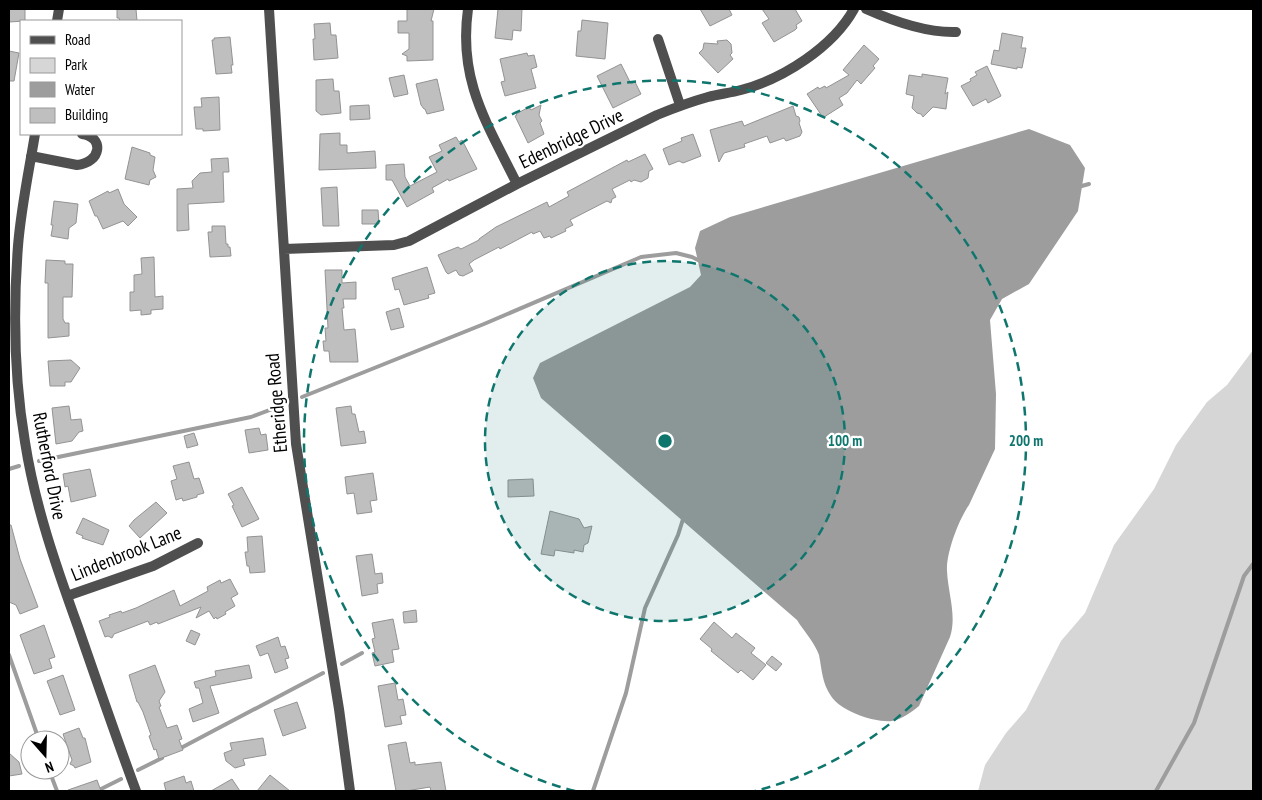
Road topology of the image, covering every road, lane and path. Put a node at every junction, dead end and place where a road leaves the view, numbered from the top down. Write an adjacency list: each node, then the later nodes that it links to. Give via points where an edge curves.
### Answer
1 (269, 9): 12 (street, Etheridge Road)
2 (468, 9): 11 (street, via 465,41 468,72 476,102)
3 (854, 9): 7 (street, Edenbridge Drive, via 826,43 779,75 741,90)
4 (866, 9): 5 (street, via 943,33)
5 (956, 32)
6 (658, 39): 7 (street)
7 (680, 105): 11 (street, Edenbridge Drive)
8 (36, 135): 10 (street, Rutherford Drive)
9 (88, 135): 10 (street, via 97,146 97,153 92,161 85,164)
10 (31, 156): 13 (street, Rutherford Drive, via 18,244)
11 (518, 184): 12 (street, Edenbridge Drive, via 409,241 394,245)
12 (284, 249): 17 (street, Etheridge Road, via 296,444)
13 (13, 377): 15 (street, Rutherford Drive, via 34,486)
14 (198, 543): 15 (street, Lindenbrook Lane, via 153,566)
15 (66, 596): 16 (street, Rutherford Drive)
16 (136, 791)
17 (350, 791)

